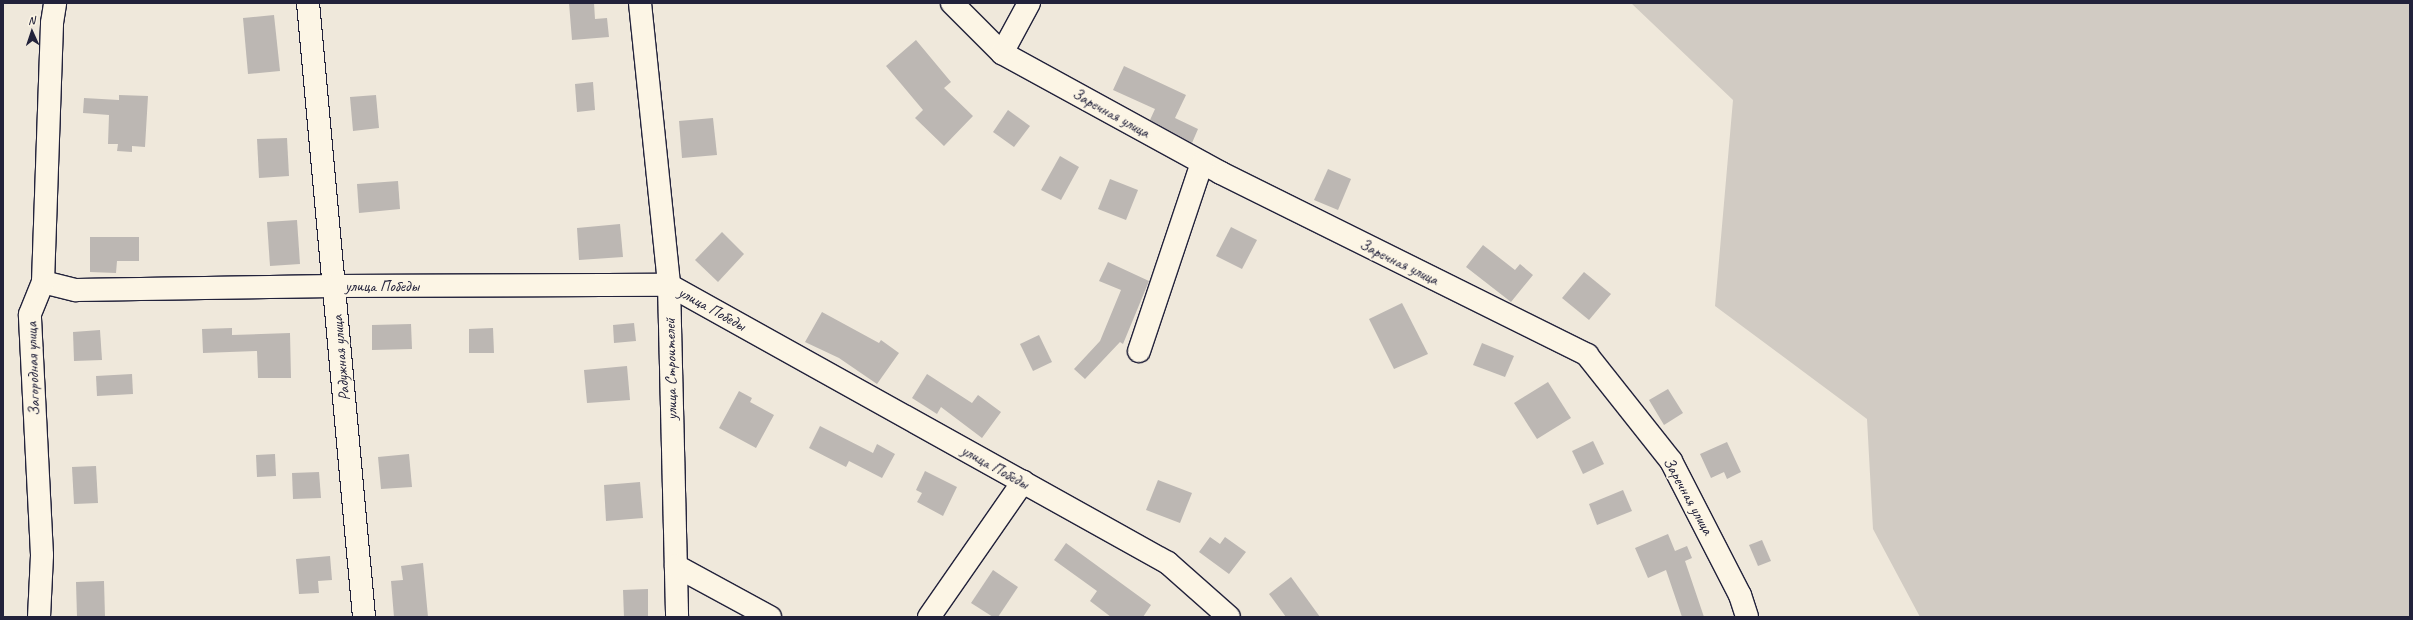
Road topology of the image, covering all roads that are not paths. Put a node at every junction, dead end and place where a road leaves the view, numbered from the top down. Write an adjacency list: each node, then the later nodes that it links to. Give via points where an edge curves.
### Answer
1 (55, 3): 8 (street, Загородная улица, via 52,24)
2 (308, 3): 10 (street, Радужная улица)
3 (640, 3): 9 (street, улица Строителей)
4 (952, 3): 6 (street, Заречная улица)
5 (1029, 3): 6 (street)
6 (1002, 53): 7 (street, Заречная улица)
7 (1202, 163): 11 (street); 20 (street, Заречная улица, via 1587,356 1671,461 1740,595)
8 (43, 282): 10 (street, улица Победы, via 76,290); 14 (street, Загородная улица, via 30,314 42,555)
9 (669, 285): 10 (street, улица Победы); 12 (street, улица Победы); 13 (street, улица Строителей)
10 (334, 286): 15 (street, Радужная улица)
11 (1139, 351)
12 (1023, 482): 18 (street); 19 (street, улица Победы, via 1168,563)
13 (676, 566): 16 (street, улица Строителей); 17 (street)
14 (38, 617)
15 (364, 617)
16 (677, 617)
17 (770, 617)
18 (929, 617)
19 (1229, 617)
20 (1748, 617)

